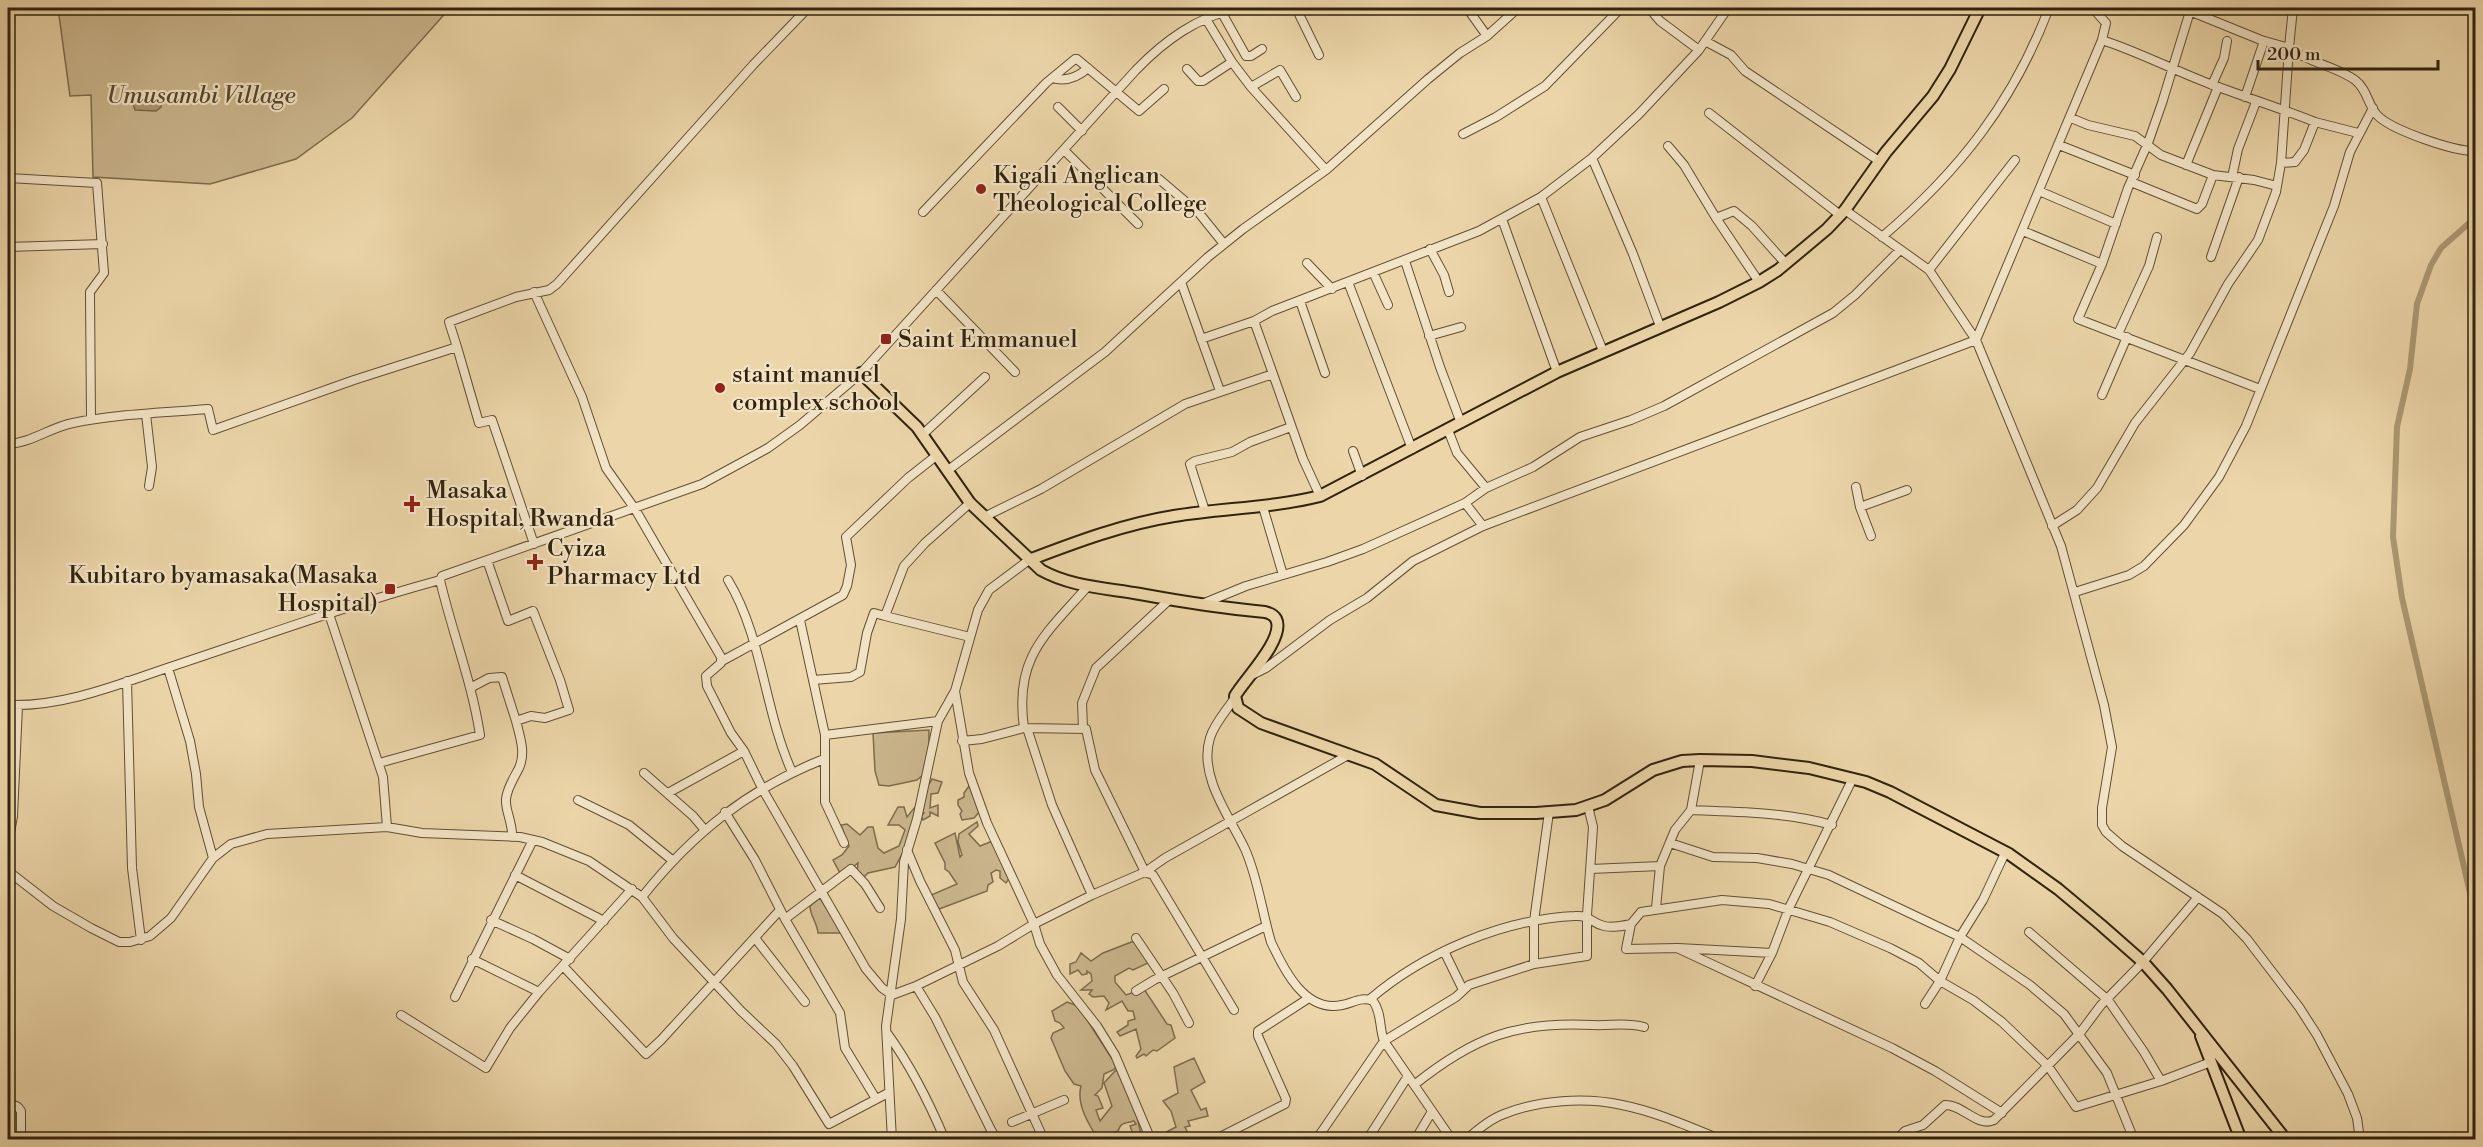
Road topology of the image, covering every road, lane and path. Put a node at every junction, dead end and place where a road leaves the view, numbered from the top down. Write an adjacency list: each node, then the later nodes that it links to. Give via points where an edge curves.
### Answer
1 (808, 8): 91 (street, via 557,284 549,290)
2 (1234, 8): 14 (street)
3 (1296, 8): 24 (street)
4 (1467, 8): 16 (street)
5 (1518, 8): 16 (street)
6 (1621, 8): 45 (street, via 1545,86)
7 (1648, 8): 23 (street)
8 (1728, 8): 18 (street)
9 (1980, 8): 53 (main road, via 1942,84)
10 (2049, 8): 72 (street, via 2020,72 1980,137)
11 (2095, 8): 17 (street, via 2106,23)
12 (2294, 8): 21 (street)
13 (2188, 9): 20 (street); 28 (street)
14 (1222, 13): 15 (street); 22 (street, via 1246,56)
15 (1206, 19): 25 (street); 33 (street, via 1167,40)
16 (1487, 36): 56 (street, via 1428,79)
17 (2102, 40): 28 (street); 41 (street)
18 (1705, 41): 23 (street); 53 (street, via 1731,55 1745,71)
19 (2227, 41): 30 (street)
20 (2264, 41): 21 (street); 35 (street)
21 (2289, 48): 38 (street, via 2357,81); 39 (street)
22 (1262, 49)
23 (1699, 50): 51 (street)
24 (1319, 55)
25 (1232, 63): 27 (street, via 1203,81); 31 (street)
26 (1088, 68): 29 (street, via 1078,77); 29 (street, via 1075,59); 33 (street)
27 (1187, 69)
28 (2172, 69): 30 (street); 46 (street)
29 (1052, 78): 65 (street)
30 (2215, 86): 35 (street); 55 (street)
31 (1251, 87): 34 (street, via 1280,70); 56 (street)
32 (1164, 89): 33 (street, via 1139,111)
33 (1115, 93): 43 (street)
34 (1296, 97)
35 (2245, 97): 36 (street)
36 (2256, 102): 39 (street); 58 (street, via 2238,149)
37 (1058, 107): 43 (street)
38 (2373, 108): 44 (street); 50 (street, via 2380,118 2441,146)
39 (2284, 109): 42 (street); 54 (street)
40 (1709, 113): 66 (street)
41 (2071, 118): 46 (street); 47 (street)
42 (2315, 123): 44 (street); 54 (street, via 2301,155 2295,162)
43 (1082, 131): 49 (street)
44 (2358, 133): 112 (street, via 2334,206)
45 (1463, 134)
46 (2148, 143): 55 (street, via 2161,154); 60 (street)
47 (2060, 145): 60 (street); 63 (street)
48 (1668, 146): 67 (street)
49 (1064, 150): 69 (street); 89 (street)
50 (2475, 151)
51 (1592, 158): 64 (street); 96 (street)
52 (2015, 160): 84 (street)
53 (1879, 161): 66 (main road)
54 (2281, 163): 62 (street)
55 (2186, 165): 57 (street)
56 (1326, 170): 75 (street)
57 (2213, 175): 58 (street); 60 (street, via 2197,209)
58 (2235, 177): 62 (street); 79 (street)
59 (8, 178): 74 (street, via 97,183)
60 (2133, 178): 70 (street)
61 (1159, 179): 75 (street, via 1199,213)
62 (2277, 186): 105 (street, via 2258,240)
63 (2039, 191): 70 (street); 71 (street)
64 (1541, 197): 68 (street); 104 (street)
65 (923, 212)
66 (1843, 212): 72 (street); 82 (main road)
67 (1716, 218): 82 (street, via 1734,211); 88 (street)
68 (1502, 219): 77 (street); 107 (street)
69 (1138, 224)
70 (2116, 224): 83 (street)
71 (2023, 231): 83 (street); 102 (street)
72 (1882, 237): 78 (street)
73 (2157, 237): 98 (street, via 2149,266)
74 (103, 244): 76 (street); 116 (street, via 104,275 90,292)
75 (1224, 244): 86 (street)
76 (8, 247)
77 (1430, 249): 80 (street); 92 (street)
78 (1900, 250): 84 (street); 129 (street, via 1855,295 1810,328 1664,406 1580,438 1533,467)
79 (2211, 256)
80 (1405, 261): 85 (street); 99 (street)
81 (1307, 263): 90 (street)
82 (1786, 264): 88 (main road)
83 (2102, 264): 98 (street, via 2078,320)
84 (1929, 270): 102 (street)
85 (1373, 272): 87 (street); 94 (street)
86 (1181, 282): 101 (street); 125 (street, via 1105,352)
87 (1348, 282): 90 (street); 122 (street)
88 (1759, 282): 96 (main road)
89 (936, 290): 106 (street); 108 (street)
90 (1332, 290): 93 (street)
91 (534, 292): 103 (street, via 449,322); 136 (street, via 582,397 606,468)
92 (1449, 292)
93 (1300, 301): 95 (street); 109 (street)
94 (1388, 305)
95 (1254, 321): 101 (street); 110 (street)
96 (1660, 326): 104 (main road)
97 (1461, 327): 99 (street)
98 (2118, 334): 100 (street)
99 (1429, 336): 117 (street)
100 (2127, 337): 105 (street); 114 (street)
101 (1201, 339): 113 (street)
102 (1976, 340): 139 (street); 140 (street)
103 (457, 347): 115 (street, via 213,430 208,410); 142 (street, via 480,423 492,420 501,440)
104 (1603, 351): 107 (main road)
105 (2184, 361): 112 (street); 140 (street, via 2135,423 2097,488 2077,510)
106 (1015, 372)
107 (1557, 372): 117 (main road)
108 (861, 373): 120 (main road); 136 (street, via 768,448 702,484)
109 (1325, 373)
110 (1273, 374): 113 (street); 118 (street)
111 (985, 377): 120 (street)
112 (2260, 389): 149 (street, via 2235,449 2184,525 2138,570)
113 (1221, 391): 138 (street, via 1163,416 1051,484)
114 (2102, 395)
115 (146, 414): 116 (street); 127 (street, via 152,467)
116 (91, 420): 121 (street)
117 (1461, 423): 119 (main road)
118 (1292, 428): 131 (street); 137 (street, via 1190,464)
119 (1448, 430): 122 (main road); 129 (street, via 1457,453)
120 (922, 435): 124 (main road)
121 (8, 444)
122 (1412, 449): 126 (main road)
123 (1353, 451): 126 (street)
124 (936, 456): 125 (main road); 154 (street, via 846,537 851,565 845,591)
125 (947, 471): 132 (main road)
126 (1362, 476): 131 (main road)
127 (149, 486)
128 (1856, 487): 135 (street)
129 (1486, 488): 133 (street)
130 (1907, 490): 135 (street)
131 (1320, 496): 134 (main road)
132 (970, 502): 138 (main road); 153 (street, via 904,566)
133 (1465, 502): 139 (street); 145 (street, via 1363,549)
134 (1263, 507): 137 (main road); 145 (street)
135 (1860, 507): 141 (street)
136 (635, 508): 142 (street); 157 (street)
137 (1205, 511): 144 (main road, via 1112,530)
138 (984, 517): 144 (main road)
139 (1483, 526): 159 (street, via 1413,561 1367,598)
140 (2052, 526): 149 (street)
141 (1871, 536)
142 (534, 544): 143 (street)
143 (487, 560): 146 (street); 168 (street, via 508,621 533,611 569,710)
144 (1029, 560): 148 (main road, via 1051,576); 155 (street, via 989,590)
145 (1283, 575): 151 (street)
146 (440, 580): 152 (street); 162 (street)
147 (728, 580): 156 (street, via 738,597)
148 (1088, 586): 150 (main road); 169 (street, via 1039,641 1030,658 1024,685)
149 (2075, 592): 211 (street, via 2112,747 2102,825 2117,842)
150 (1169, 600): 151 (main road); 170 (street, via 1096,668 1082,703)
151 (1197, 605): 159 (main road, via 1265,612 1276,619 1275,637)
152 (329, 614): 158 (street); 177 (street)
153 (885, 616): 155 (street); 160 (street, via 874,613 860,672 851,677)
154 (800, 620): 156 (street); 160 (street)
155 (970, 637): 163 (street)
156 (753, 644): 157 (street); 178 (street)
157 (722, 661): 173 (street, via 706,676 706,682)
158 (168, 668): 161 (street); 199 (street, via 190,741 199,807)
159 (1251, 675): 164 (main road)
160 (813, 680): 171 (street)
161 (126, 681): 166 (street, via 68,699); 228 (street, via 132,868)
162 (470, 688): 168 (street, via 489,678 502,677); 177 (street, via 480,735)
163 (955, 691): 167 (street); 172 (street)
164 (1234, 699): 174 (main road, via 1238,708 1261,723); 188 (street, via 1208,745 1214,784)
165 (8, 705): 166 (street)
166 (18, 706): 196 (street)
167 (938, 721): 171 (street); 197 (street)
168 (516, 722): 192 (street, via 523,749 506,801)
169 (1026, 728): 170 (street); 172 (street); 209 (street, via 1052,805)
170 (1083, 728): 205 (street, via 1089,735 1095,770)
171 (825, 735): 175 (street)
172 (962, 741): 221 (street, via 987,823)
173 (744, 751): 181 (street); 182 (street)
174 (1350, 754): 187 (main road, via 1390,772 1436,805 1491,813); 188 (street)
175 (824, 759): 178 (street); 194 (street, via 825,802)
176 (1700, 760): 180 (main road, via 1752,761); 184 (main road, via 1653,770); 185 (street)
177 (379, 763): 190 (street)
178 (792, 772): 181 (street)
179 (644, 773): 182 (street)
180 (1853, 778): 189 (street); 198 (main road, via 1890,792)
181 (763, 790): 186 (street); 208 (street)
182 (668, 793): 191 (street)
183 (578, 800): 200 (street, via 629,825)
184 (1588, 806): 187 (main road); 202 (street, via 1593,826)
185 (1691, 810): 189 (street, via 1769,813); 195 (street)
186 (725, 812): 191 (street); 215 (street)
187 (1549, 812): 220 (street)
188 (1230, 821): 205 (street); 223 (street, via 1246,850)
189 (1832, 825): 204 (street)
190 (387, 827): 192 (street, via 422,833); 199 (street, via 267,834 231,844)
191 (704, 829): 200 (street)
192 (512, 837): 193 (street)
193 (533, 840): 206 (street); 207 (street, via 589,861)
194 (844, 843)
195 (1670, 843): 201 (street); 204 (street, via 1713,856 1768,860)
196 (8, 844)
197 (907, 850): 237 (street, via 955,950); 247 (street)
198 (2005, 853): 225 (street); 235 (main road, via 2058,889)
199 (213, 858): 228 (street, via 171,918)
200 (672, 860): 210 (street)
201 (1660, 866): 202 (street); 213 (street)
202 (1591, 869): 216 (street)
203 (8, 871): 228 (street, via 53,906 91,928 119,942)
204 (1809, 871): 214 (street); 225 (street, via 1829,875)
205 (1145, 872): 209 (street); 232 (street, via 1152,875)
206 (515, 875): 218 (street); 219 (street)
207 (632, 889): 210 (street); 219 (street)
208 (821, 891): 212 (street, via 851,869); 217 (street); 247 (street, via 866,969)
209 (1092, 895): 221 (street)
210 (642, 897): 240 (street)
211 (2198, 897): 235 (street); 294 (street, via 2236,926 2318,1035 2348,1094)
212 (880, 908)
213 (1656, 908): 214 (street, via 1722,900); 222 (street, via 1641,912)
214 (1789, 908): 231 (street); 241 (street, via 1890,948 1919,963)
215 (780, 910): 217 (street); 226 (street)
216 (1587, 915): 220 (street); 222 (street, via 1604,926); 236 (street, via 1587,956)
217 (785, 919): 269 (street, via 840,1013 846,1048)
218 (491, 920): 233 (street); 234 (street)
219 (604, 921): 234 (street)
220 (1533, 921): 230 (street, via 1469,939); 236 (street)
221 (1034, 924): 237 (street); 282 (street, via 1057,975 1115,1055)
222 (1631, 924): 229 (street, via 1626,949)
223 (1266, 926): 232 (street); 249 (street, via 1280,961)
224 (2029, 932): 251 (street)
225 (1960, 937): 241 (street); 260 (street, via 2030,985)
226 (755, 938): 240 (street); 252 (street)
227 (1136, 938): 239 (street)
228 (141, 940)
229 (1677, 948): 231 (street); 243 (street)
230 (1444, 951): 244 (street); 250 (street)
231 (1772, 953): 243 (street)
232 (1203, 957): 239 (street); 254 (street)
233 (472, 959): 246 (street); 248 (street)
234 (570, 959): 238 (street)
235 (2143, 962): 251 (street); 258 (main road)
236 (1534, 964): 244 (street)
237 (958, 965): 242 (street); 272 (street, via 963,982 994,1030)
238 (563, 966): 240 (street, via 646,1054); 246 (street)
239 (1162, 976): 245 (street); 256 (street)
240 (713, 981): 269 (street, via 793,1066 829,1124)
241 (1940, 981): 253 (street); 263 (street, via 1974,1000)
242 (916, 986): 247 (street); 276 (street)
243 (1755, 986): 274 (street, via 1892,1048)
244 (1463, 990): 261 (street)
245 (1136, 991)
246 (539, 992): 255 (street, via 510,1028 486,1068)
247 (892, 995): 259 (street)
248 (455, 997)
249 (1309, 998): 250 (street, via 1331,1007); 283 (street, via 1258,1031 1285,1104)
250 (1370, 999): 261 (street, via 1376,1004)
251 (2108, 1000): 260 (street); 265 (street)
252 (805, 1002)
253 (1925, 1004)
254 (1234, 1010)
255 (401, 1015)
256 (1189, 1023)
257 (1644, 1027): 266 (street, via 1630,1023 1562,1023 1508,1032 1459,1051)
258 (2199, 1030): 262 (main road); 293 (main road)
259 (886, 1032): 267 (street); 279 (street, via 928,1099)
260 (2080, 1033): 263 (street); 268 (street, via 2107,1073)
261 (1384, 1041): 264 (street); 284 (street)
262 (2211, 1062): 265 (street); 292 (main road)
263 (2048, 1066): 268 (street, via 2076,1107); 274 (street)
264 (1408, 1076): 266 (street); 285 (street)
265 (2161, 1081): 268 (street)
266 (1414, 1085): 273 (street)
267 (888, 1093): 269 (street); 277 (street)
268 (2117, 1096): 291 (street)
269 (876, 1099)
270 (1064, 1100): 272 (street)
271 (8, 1102): 278 (street, via 21,1111)
272 (1032, 1112): 275 (street); 281 (street)
273 (1431, 1113): 286 (street); 287 (street)
274 (2002, 1113): 290 (street, via 1990,1122 1945,1105 1923,1125 1905,1131)
275 (1012, 1122)
276 (994, 1136): 280 (street)
277 (893, 1137)
278 (21, 1140)
279 (945, 1140)
280 (978, 1140)
281 (1044, 1140)
282 (1151, 1140)
283 (1214, 1140)
284 (1316, 1140)
285 (1367, 1140)
286 (1415, 1140)
287 (1452, 1140)
288 (1466, 1140): 289 (street, via 1503,1114 1566,1101 1621,1104)
289 (1722, 1140)
290 (1896, 1140)
291 (2134, 1140)
292 (2241, 1140)
293 (2286, 1140)
294 (2360, 1140)

